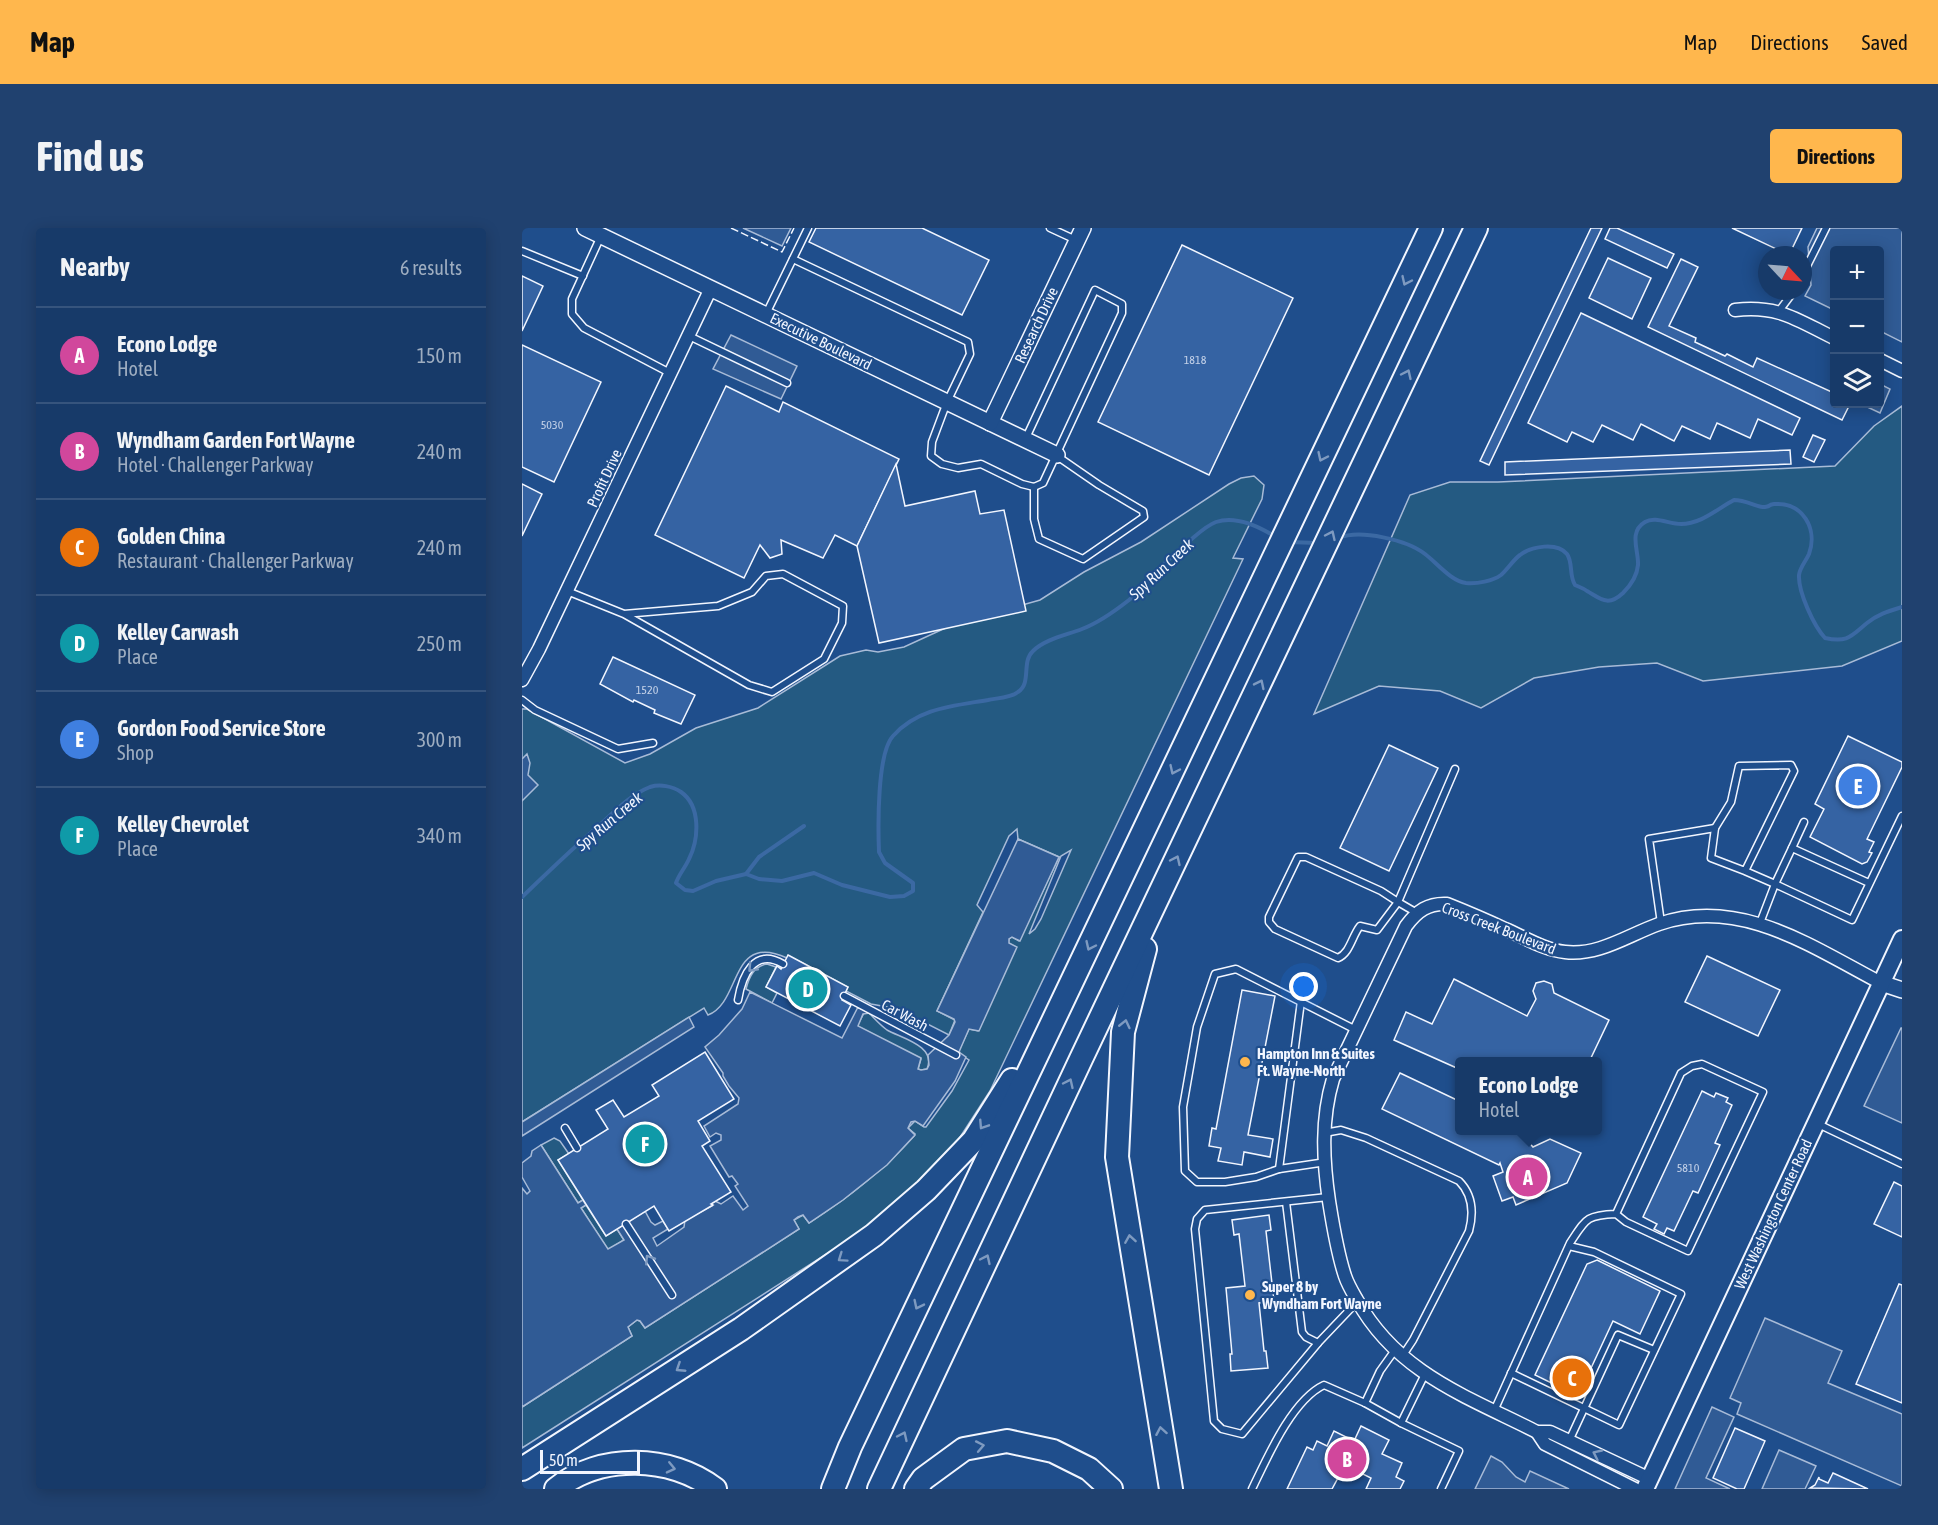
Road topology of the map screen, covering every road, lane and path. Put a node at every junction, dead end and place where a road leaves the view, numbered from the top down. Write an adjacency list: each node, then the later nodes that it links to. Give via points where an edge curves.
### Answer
1 (585, 228): 8 (street, Executive Boulevard)
2 (808, 228): 11 (lane)
3 (1050, 228): 7 (lane)
4 (1431, 228): 54 (highway, one-way to 54)
5 (1476, 228): 43 (highway, one-way to 5)
6 (1826, 228): 10 (lane)
7 (1080, 234): 25 (street, Research Drive)
8 (601, 235): 12 (lane); 13 (street, Executive Boulevard)
9 (522, 251): 12 (lane)
10 (1812, 256)
11 (793, 259): 17 (lane); 24 (lane, via 968,342 970,354)
12 (583, 276): 22 (lane, via 572,299 572,314 584,328)
13 (711, 288): 17 (street, Executive Boulevard); 18 (street, Profit Drive)
14 (1787, 300): 16 (lane)
15 (1735, 310): 16 (street, via 1757,307)
16 (1779, 311): 19 (street)
17 (766, 314): 24 (street, Executive Boulevard)
18 (688, 335): 22 (street, Profit Drive); 23 (lane)
19 (1830, 336)
20 (1884, 362): 21 (street)
21 (1902, 371)
22 (670, 373): 29 (street, Profit Drive)
23 (787, 383)
24 (947, 402): 25 (street, Executive Boulevard); 28 (lane, via 932,442 931,456 958,468 981,464)
25 (990, 423): 26 (street, Executive Boulevard)
26 (1025, 440): 27 (street, Executive Boulevard); 27 (lane, via 1095,290 1122,304 1122,313)
27 (1057, 455): 28 (lane, via 1043,483); 28 (lane, via 1143,511 1144,517 1083,559 1039,539 1034,519)
28 (1035, 487)
29 (567, 591): 30 (lane); 31 (street, Profit Drive)
30 (624, 614): 30 (lane, via 718,606 752,592 766,576 783,574 843,606 842,623 824,659 772,692 749,685)
31 (522, 681)
32 (522, 700): 33 (lane, via 618,749)
33 (653, 743)
34 (1455, 769): 42 (lane)
35 (1902, 816): 40 (lane)
36 (1804, 822): 38 (lane)
37 (1715, 828): 39 (lane, via 1711,858); 39 (lane, via 1731,802 1739,766 1791,765 1794,771); 46 (lane, via 1649,839)
38 (1791, 848): 40 (lane); 41 (lane)
39 (1745, 871): 41 (lane)
40 (1869, 883): 41 (lane, via 1852,920)
41 (1775, 884): 45 (lane)
42 (1398, 902): 42 (lane, via 1306,857 1298,857 1269,922 1275,929 1338,958 1348,950 1360,926 1377,930); 44 (lane)
43 (1150, 913): 87 (highway, one-way to 43); 90 (highway, one-way to 43, via 1117,1157 1123,1032 1146,948)
44 (1417, 914): 46 (street, Cross Creek Boulevard, via 1435,903 1447,904 1539,944 1576,953 1596,951); 55 (street, Cross Creek Boulevard, via 1406,926)
45 (1760, 923): 46 (street, Cross Creek Boulevard, via 1702,916); 49 (street, Cross Creek Boulevard)
46 (1661, 924)
47 (1902, 939): 49 (main road, West Washington Center Road)
48 (783, 964): 52 (lane, one-way to 52, via 759,960 748,969)
49 (1881, 983): 50 (street, Cross Creek Boulevard); 57 (main road, West Washington Center Road)
50 (1902, 990)
51 (844, 996): 56 (lane, Car Wash)
52 (738, 1000)
53 (1301, 1001): 55 (lane); 63 (lane); 63 (lane, via 1236,969 1215,974 1197,1027 1183,1107 1185,1171 1197,1182 1225,1182)
54 (1061, 1006): 82 (highway, one-way to 82, via 974,1140 926,1190 874,1235 741,1329); 86 (highway, one-way to 86)
55 (1357, 1030): 59 (street, Cross Creek Boulevard, via 1333,1079 1326,1101)
56 (956, 1055)
57 (1815, 1123): 62 (lane); 83 (main road, West Washington Center Road)
58 (565, 1128): 60 (lane)
59 (1324, 1133): 61 (street, Cross Creek Boulevard); 73 (lane, via 1341,1130 1366,1138 1459,1181 1471,1201 1469,1231 1413,1340)
60 (577, 1148)
61 (1326, 1162): 63 (lane); 64 (street, Cross Creek Boulevard)
62 (1902, 1164)
63 (1279, 1169)
64 (1329, 1197): 65 (lane); 70 (street, Cross Creek Boulevard, via 1345,1278)
65 (1286, 1202): 71 (lane, via 1302,1332); 71 (lane, via 1205,1210 1197,1219 1214,1421 1222,1429 1242,1434)
66 (1616, 1214): 66 (lane, via 1681,1073 1692,1065 1702,1064 1763,1092 1689,1251); 68 (lane, via 1594,1215)
67 (626, 1224): 69 (lane, one-way to 67)
68 (1569, 1246): 72 (lane, via 1594,1252 1681,1294); 74 (lane)
69 (672, 1295)
70 (1358, 1301): 71 (lane); 73 (street, Cross Creek Boulevard)
71 (1318, 1343)
72 (1654, 1350): 77 (lane, via 1618,1335); 77 (lane, via 1619,1425)
73 (1399, 1352): 75 (street, Cross Creek Boulevard); 76 (lane, via 1380,1371)
74 (1511, 1373): 77 (lane); 78 (lane)
75 (1425, 1374): 78 (street, Cross Creek Boulevard); 79 (lane)
76 (1365, 1403): 79 (lane); 91 (lane, via 1324,1385 1314,1390 1279,1433)
77 (1584, 1408): 81 (lane)
78 (1494, 1411): 80 (street, Cross Creek Boulevard)
79 (1401, 1423): 92 (lane, via 1459,1451)
80 (1537, 1432): 81 (street, via 1550,1432); 93 (street, via 1545,1444)
81 (1569, 1441): 83 (street, one-way to 81)
82 (522, 1469)
83 (1648, 1484)
84 (556, 1489): 85 (highway, one-way to 85, via 588,1471 619,1463 651,1463 686,1471)
85 (715, 1489)
86 (833, 1489)
87 (879, 1489)
88 (916, 1489): 89 (highway, one-way to 89, via 923,1479 964,1449 1007,1441 1053,1451 1089,1469)
89 (1111, 1489)
90 (1171, 1489)
91 (1252, 1489)
92 (1441, 1489)
93 (1635, 1489)

